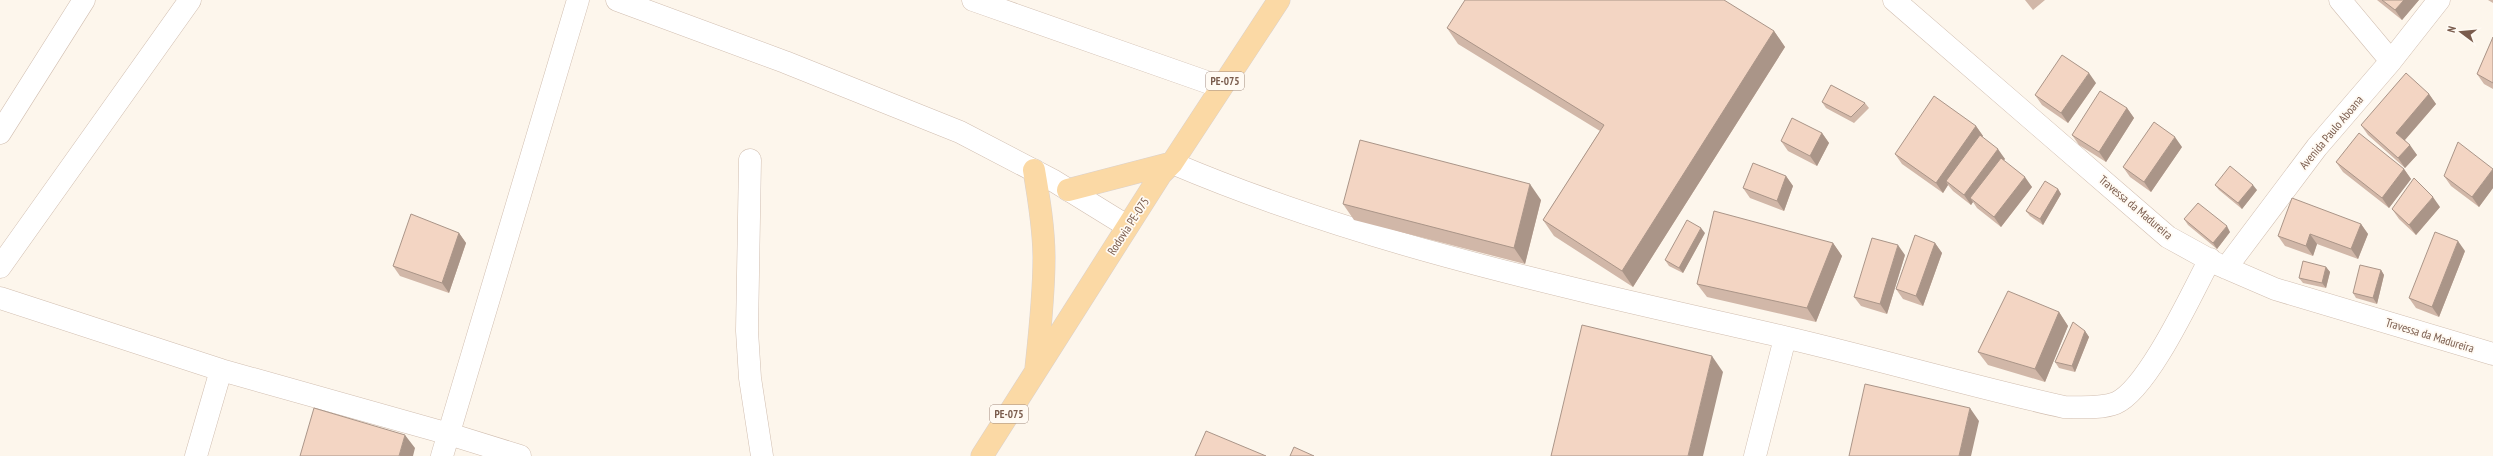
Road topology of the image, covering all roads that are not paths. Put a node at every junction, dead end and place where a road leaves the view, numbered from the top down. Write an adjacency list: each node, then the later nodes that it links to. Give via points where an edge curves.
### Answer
1 (84, 0): 12 (street)
2 (190, 0): 19 (street)
3 (578, 0): 25 (street)
4 (617, 0): 15 (street, via 785,62 960,132)
5 (973, 0): 11 (street)
6 (1279, 0): 11 (main road, Rodovia PE-075 / PE-075)
7 (1894, 0): 18 (street, Travessa da Madureira, via 2168,237)
8 (2340, 0): 10 (street)
9 (2439, 0): 10 (street, Avenida Paulo Aboana)
10 (2391, 61): 18 (street, Avenida Paulo Aboana)
11 (1221, 87): 14 (main road, Rodovia PE-075 / PE-075)
12 (0, 133)
13 (750, 160): 29 (street, via 747,331 750,378)
14 (1172, 163): 16 (main road); 17 (main road, Rodovia PE-075 / PE-075, via 1161,174); 21 (street, Avenida Paulo Aboana, via 1234,189 1388,239 1651,308)
15 (1034, 170): 16 (street); 24 (main road, via 1041,212 1044,257 1043,297)
16 (1068, 190): 17 (street)
17 (1127, 226): 24 (main road, Rodovia PE-075 / PE-075)
18 (2218, 263): 21 (street, Avenida Paulo Aboana, via 2148,372 2131,393 2115,403 2064,407); 22 (street, Travessa da Madureira, via 2275,289)
19 (0, 267)
20 (0, 298): 23 (street)
21 (1785, 338): 31 (street)
22 (2493, 354)
23 (221, 370): 25 (street); 26 (street)
24 (1035, 373): 30 (main road, Rodovia PE-075 / PE-075)
25 (448, 434): 27 (street); 28 (street)
26 (196, 456)
27 (442, 456)
28 (520, 456)
29 (762, 456)
30 (982, 456)
31 (1755, 456)

